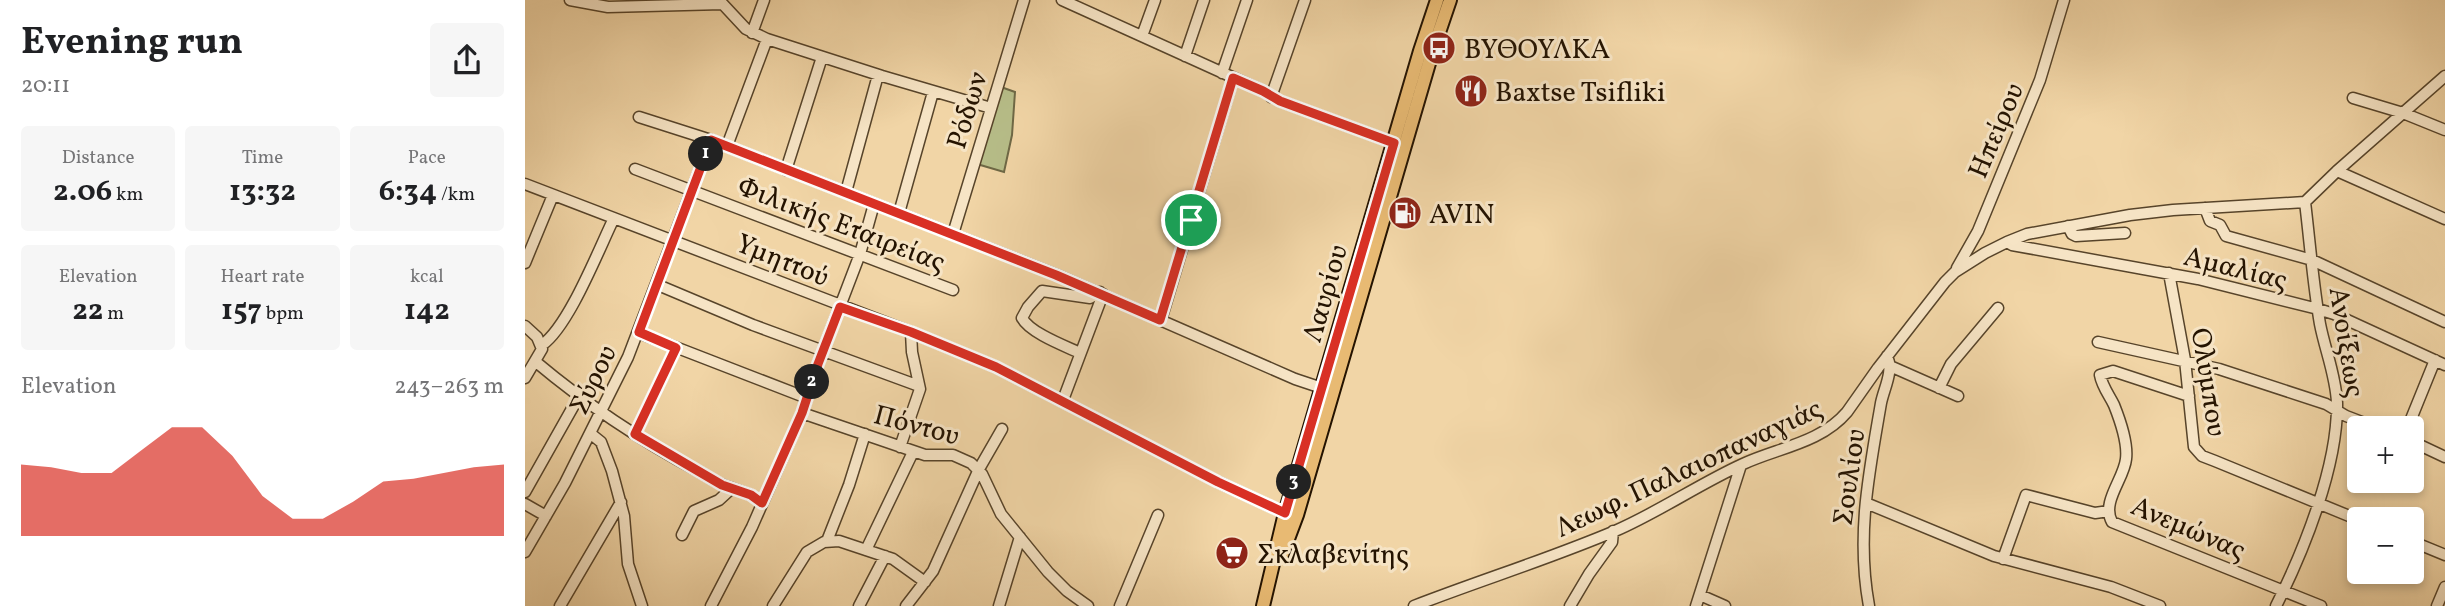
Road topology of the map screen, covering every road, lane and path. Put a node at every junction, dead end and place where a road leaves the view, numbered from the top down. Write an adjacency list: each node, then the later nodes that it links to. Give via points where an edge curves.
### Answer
1 (570, 0): 13 (street)
2 (764, 0): 14 (street)
3 (1024, 0): 26 (street, Ρόδων)
4 (1062, 0): 15 (street)
5 (1155, 0): 15 (street)
6 (1205, 0): 17 (street)
7 (1247, 0): 19 (street)
8 (1305, 0): 24 (street)
9 (1450, 0): 81 (main road, Λαυρίου)
10 (2064, 0): 55 (street, Ηπείρου, via 2040,80 1978,231)
11 (1435, 1): 31 (main road, Λαυρίου)
12 (720, 2): 13 (street, via 635,8); 14 (street)
13 (595, 3)
14 (752, 33): 16 (street)
15 (1142, 36): 17 (street)
16 (767, 39): 18 (street); 32 (street)
17 (1185, 56): 19 (street)
18 (822, 57): 20 (street); 34 (street)
19 (1222, 73): 22 (street)
20 (879, 75): 23 (street); 38 (street)
21 (2445, 76): 27 (street)
22 (1233, 78): 24 (street); 64 (street)
23 (933, 92): 26 (street); 43 (street)
24 (1271, 97): 31 (street)
25 (2353, 98): 27 (street)
26 (991, 108): 48 (street, Ρόδων)
27 (2403, 113): 29 (street); 35 (street)
28 (639, 117): 30 (street)
29 (2445, 130)
30 (711, 140): 32 (street); 37 (street, Σύρου)
31 (1394, 143): 81 (main road, Λαυρίου)
32 (727, 146): 34 (street)
33 (635, 169): 37 (street, Φιλικής Εταιρείας)
34 (786, 170): 38 (street)
35 (2337, 171): 40 (street); 45 (street)
36 (525, 184): 39 (street, Υμηττού)
37 (693, 190): 49 (street, Σύρου); 51 (street, Φιλικής Εταιρείας)
38 (846, 192): 41 (street)
39 (553, 195): 44 (street, Υμηττού); 53 (street)
40 (2305, 202): 42 (street, Λεωφ. Παλαιοπαναγιάς); 52 (street, Ανοίξεως)
41 (874, 204): 43 (street); 51 (street)
42 (2205, 208): 46 (street, Λεωφ. Παλαιοπαναγιάς); 52 (street, via 2226,236)
43 (899, 214): 48 (street)
44 (614, 218): 49 (street, Υμηττού); 70 (street, via 570,307)
45 (2445, 219)
46 (2068, 226): 47 (street, via 2076,236); 50 (street, Λεωφ. Παλαιοπαναγιάς)
47 (2125, 233)
48 (953, 234): 54 (street)
49 (674, 241): 57 (street, Σύρου); 61 (street, Υμηττού)
50 (2007, 242): 55 (street, Λεωφ. Παλαιοπαναγιάς); 56 (street, Αμαλίας)
51 (860, 254): 58 (street, Φιλικής Εταιρείας); 61 (street)
52 (2312, 260): 63 (street, Ανοίξεως); 65 (street)
53 (525, 263)
54 (1039, 268): 59 (street); 60 (street)
55 (1955, 272): 75 (street, Λεωφ. Παλαιοπαναγιάς)
56 (2169, 273): 63 (street, Αμαλίας); 74 (street, Ολύμπου)
57 (657, 285): 67 (street, Σύρου); 72 (street)
58 (953, 290)
59 (1042, 291): 60 (street, via 1090,298); 73 (street, via 1028,307 1024,323)
60 (1101, 293): 64 (street); 73 (street)
61 (840, 307): 68 (street, Υμηττού); 72 (street)
62 (1998, 308): 80 (street, via 1951,364)
63 (2318, 309): 77 (street, Αμαλίας); 87 (street, Ανοίξεως)
64 (1160, 320): 81 (street)
65 (2445, 323)
66 (525, 326): 70 (street)
67 (639, 332): 71 (street); 88 (street, Σύρου)
68 (911, 332): 79 (street); 86 (street, Υμηττού)
69 (2098, 342): 74 (street)
70 (542, 345): 76 (street)
71 (676, 348): 85 (street); 94 (street)
72 (823, 350): 79 (street); 85 (street)
73 (1080, 353): 86 (street)
74 (2185, 360): 83 (street, Ολύμπου); 87 (street)
75 (1888, 361): 80 (street); 100 (street, Λεωφ. Παλαιοπαναγιάς, via 1836,423 1813,437); 107 (street, Σουλίου)
76 (536, 362): 78 (street); 84 (street)
77 (2440, 363): 91 (street)
78 (525, 378)
79 (919, 386): 96 (street)
80 (1940, 388): 82 (street)
81 (1328, 390): 110 (main road, Λαυρίου); 128 (main road, Λαυρίου, via 1297,515)
82 (1958, 396)
83 (2189, 396): 105 (street, Ολύμπου, via 2194,447 2202,456); 109 (street, Ανεμώνας, via 2113,371 2100,375 2119,418 2127,457)
84 (578, 397): 88 (street); 103 (street)
85 (807, 398): 89 (street)
86 (1063, 400): 110 (street, Υμηττού)
87 (2337, 409): 90 (street); 105 (street, Ανοίξεως)
88 (601, 413): 93 (street, Σύρου); 94 (street)
89 (802, 413): 95 (street, Πόντου); 106 (street)
90 (2347, 416)
91 (2414, 416)
92 (1002, 429): 101 (street)
93 (591, 434): 104 (street, via 601,442); 113 (street, Σύρου)
94 (635, 434): 102 (street)
95 (865, 434): 96 (street, Πόντου); 117 (street)
96 (900, 447): 98 (street, Πόντου)
97 (2424, 447): 99 (street)
98 (913, 452): 101 (street, Πόντου, via 955,456); 119 (street)
99 (2445, 457)
100 (1741, 465): 114 (street, Λεωφ. Παλαιοπαναγιάς); 127 (street)
101 (979, 469): 116 (street, via 995,503); 124 (street)
102 (732, 488): 106 (street); 115 (street, via 719,500 694,511)
103 (525, 492)
104 (621, 502): 129 (street); 130 (street, via 628,564)
105 (2317, 502): 112 (street, Ολύμπου); 126 (street, Ανοίξεως)
106 (762, 503): 131 (street)
107 (1866, 503): 123 (street); 141 (street, Σουλίου, via 1862,545)
108 (525, 504): 113 (street)
109 (2109, 511): 123 (street, via 2095,513 2026,495); 126 (street, Ανεμώνας, via 2112,522)
110 (1285, 513): 128 (main road, Λαυρίου)
111 (1158, 515): 137 (street)
112 (2347, 515)
113 (546, 516): 120 (street, Σύρου)
114 (1613, 531): 138 (street, Λεωφ. Παλαιοπαναγιάς); 139 (street, via 1608,549)
115 (682, 535)
116 (1020, 537): 135 (street); 136 (street, via 1048,572)
117 (827, 541): 119 (street); 132 (street, via 807,552)
118 (2424, 546): 121 (street)
119 (866, 550): 122 (street)
120 (525, 552)
121 (2445, 555)
122 (885, 556): 124 (street); 133 (street)
123 (2003, 559): 142 (street, via 2111,587)
124 (925, 582): 134 (street)
125 (2445, 587): 145 (street)
126 (2284, 591): 143 (street, Ανοίξεως); 144 (street)
127 (1698, 601): 140 (street)
128 (1263, 603)
129 (560, 606)
130 (642, 606)
131 (711, 606)
132 (773, 606)
133 (859, 606)
134 (906, 606)
135 (999, 606)
136 (1088, 606)
137 (1120, 606)
138 (1414, 606)
139 (1570, 606)
140 (1725, 606)
141 (1869, 606)
142 (2159, 606)
143 (2276, 606)
144 (2321, 606)
145 (2437, 606)

